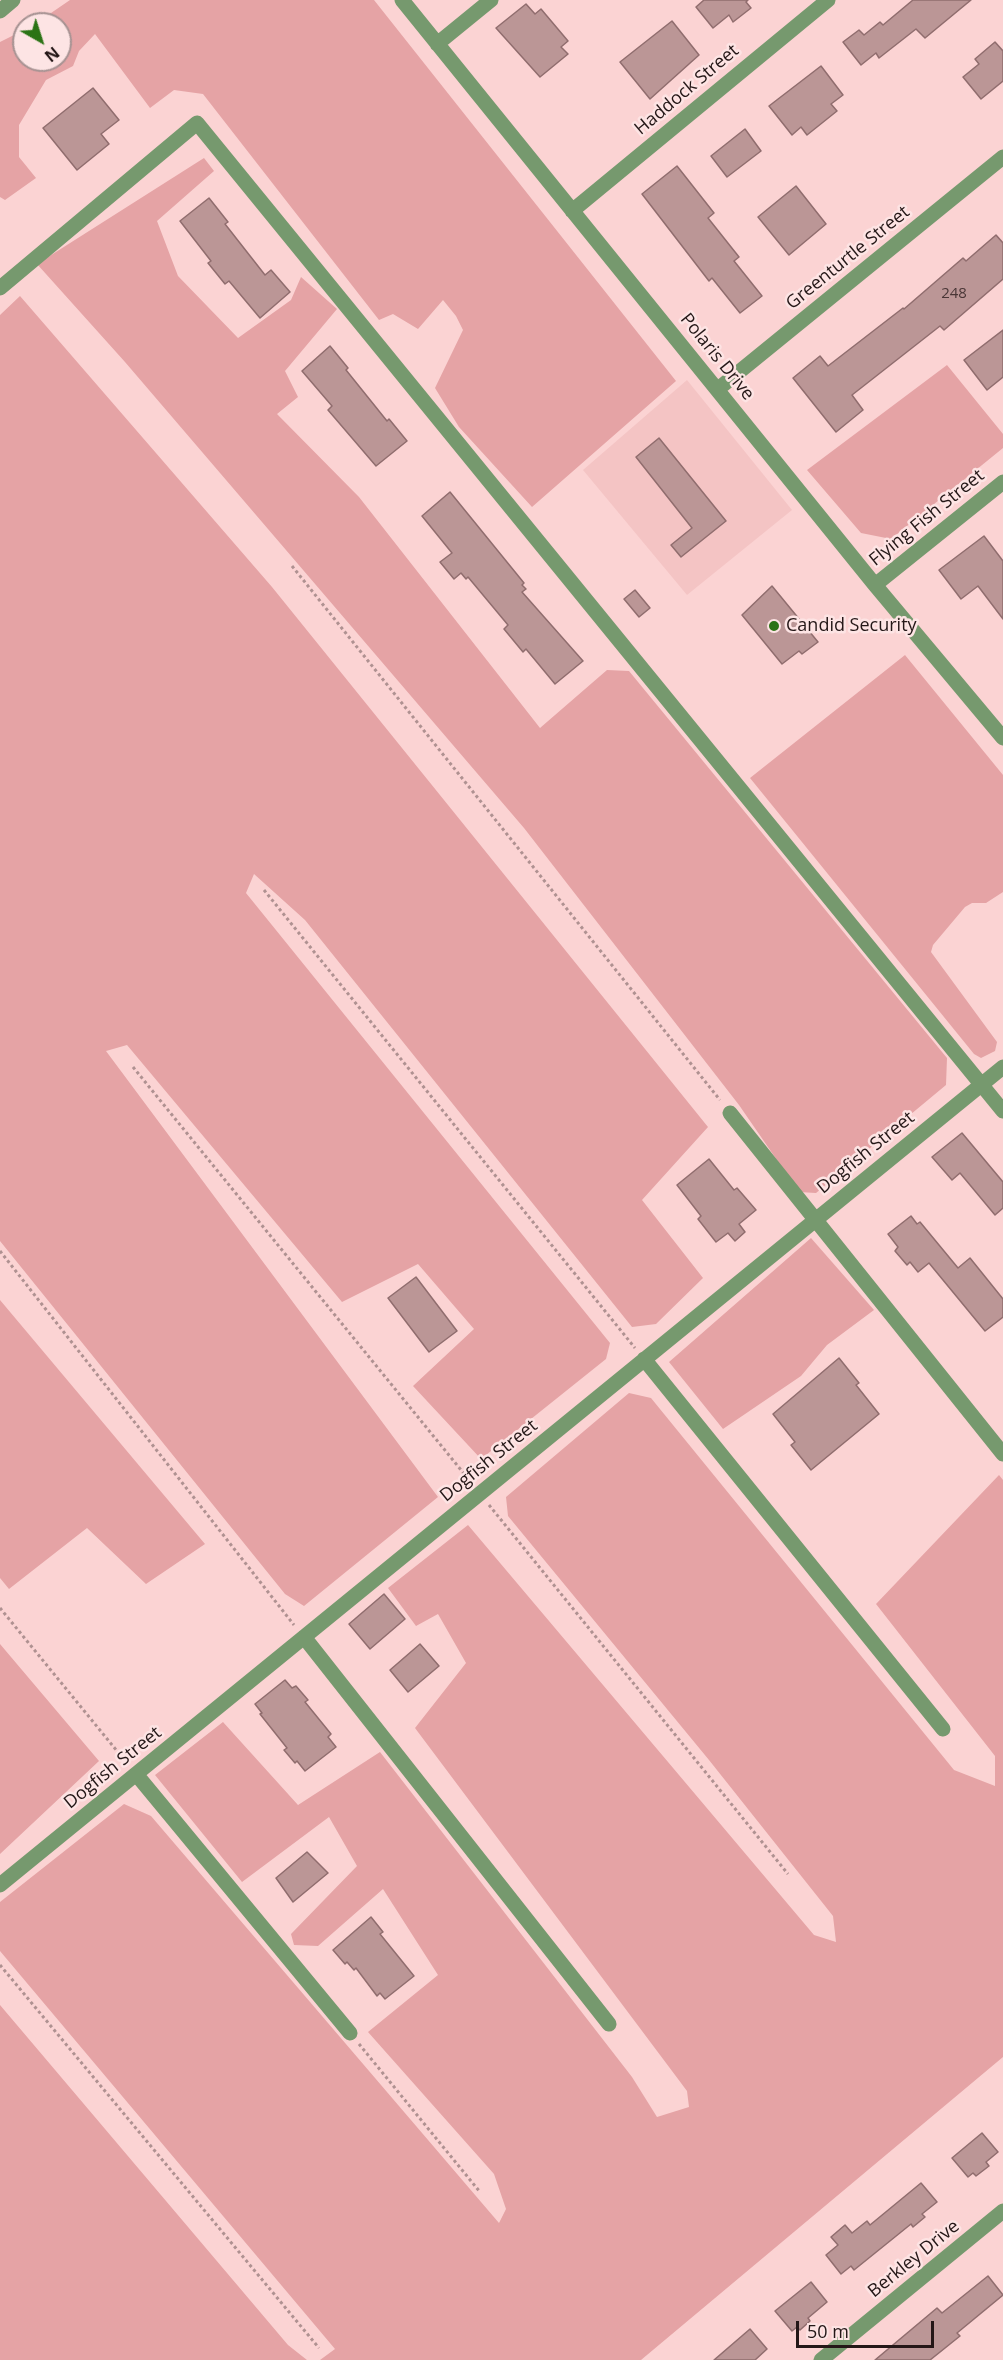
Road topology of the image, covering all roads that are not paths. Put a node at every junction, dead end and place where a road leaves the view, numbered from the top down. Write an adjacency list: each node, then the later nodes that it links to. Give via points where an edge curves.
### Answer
1 (13, 0): 5 (street)
2 (402, 0): 6 (street, Polaris Drive)
3 (491, 0): 6 (street)
4 (828, 0): 8 (street, Haddock Street)
5 (0, 11)
6 (437, 44): 8 (street, Polaris Drive)
7 (1003, 157): 10 (street, Greenturtle Street)
8 (572, 211): 10 (street, Polaris Drive)
9 (0, 288): 15 (street, via 197,123)
10 (718, 389): 12 (street, Polaris Drive)
11 (1003, 482): 12 (street, Flying Fish Street)
12 (875, 585): 13 (street, Polaris Drive)
13 (1003, 738)
14 (1003, 1067): 15 (street, Dogfish Street)
15 (981, 1084): 16 (street); 18 (street, Dogfish Street)
16 (1003, 1111)
17 (730, 1113): 18 (street)
18 (815, 1220): 19 (street, Dogfish Street); 20 (street)
19 (644, 1359): 21 (street, Dogfish Street); 22 (street)
20 (1003, 1454)
21 (304, 1637): 23 (street, Dogfish Street); 25 (street)
22 (943, 1729)
23 (136, 1774): 24 (street, Dogfish Street); 26 (street)
24 (0, 1885)
25 (609, 2024)
26 (350, 2033)
27 (1003, 2211): 28 (street, Berkley Drive)
28 (821, 2360)

